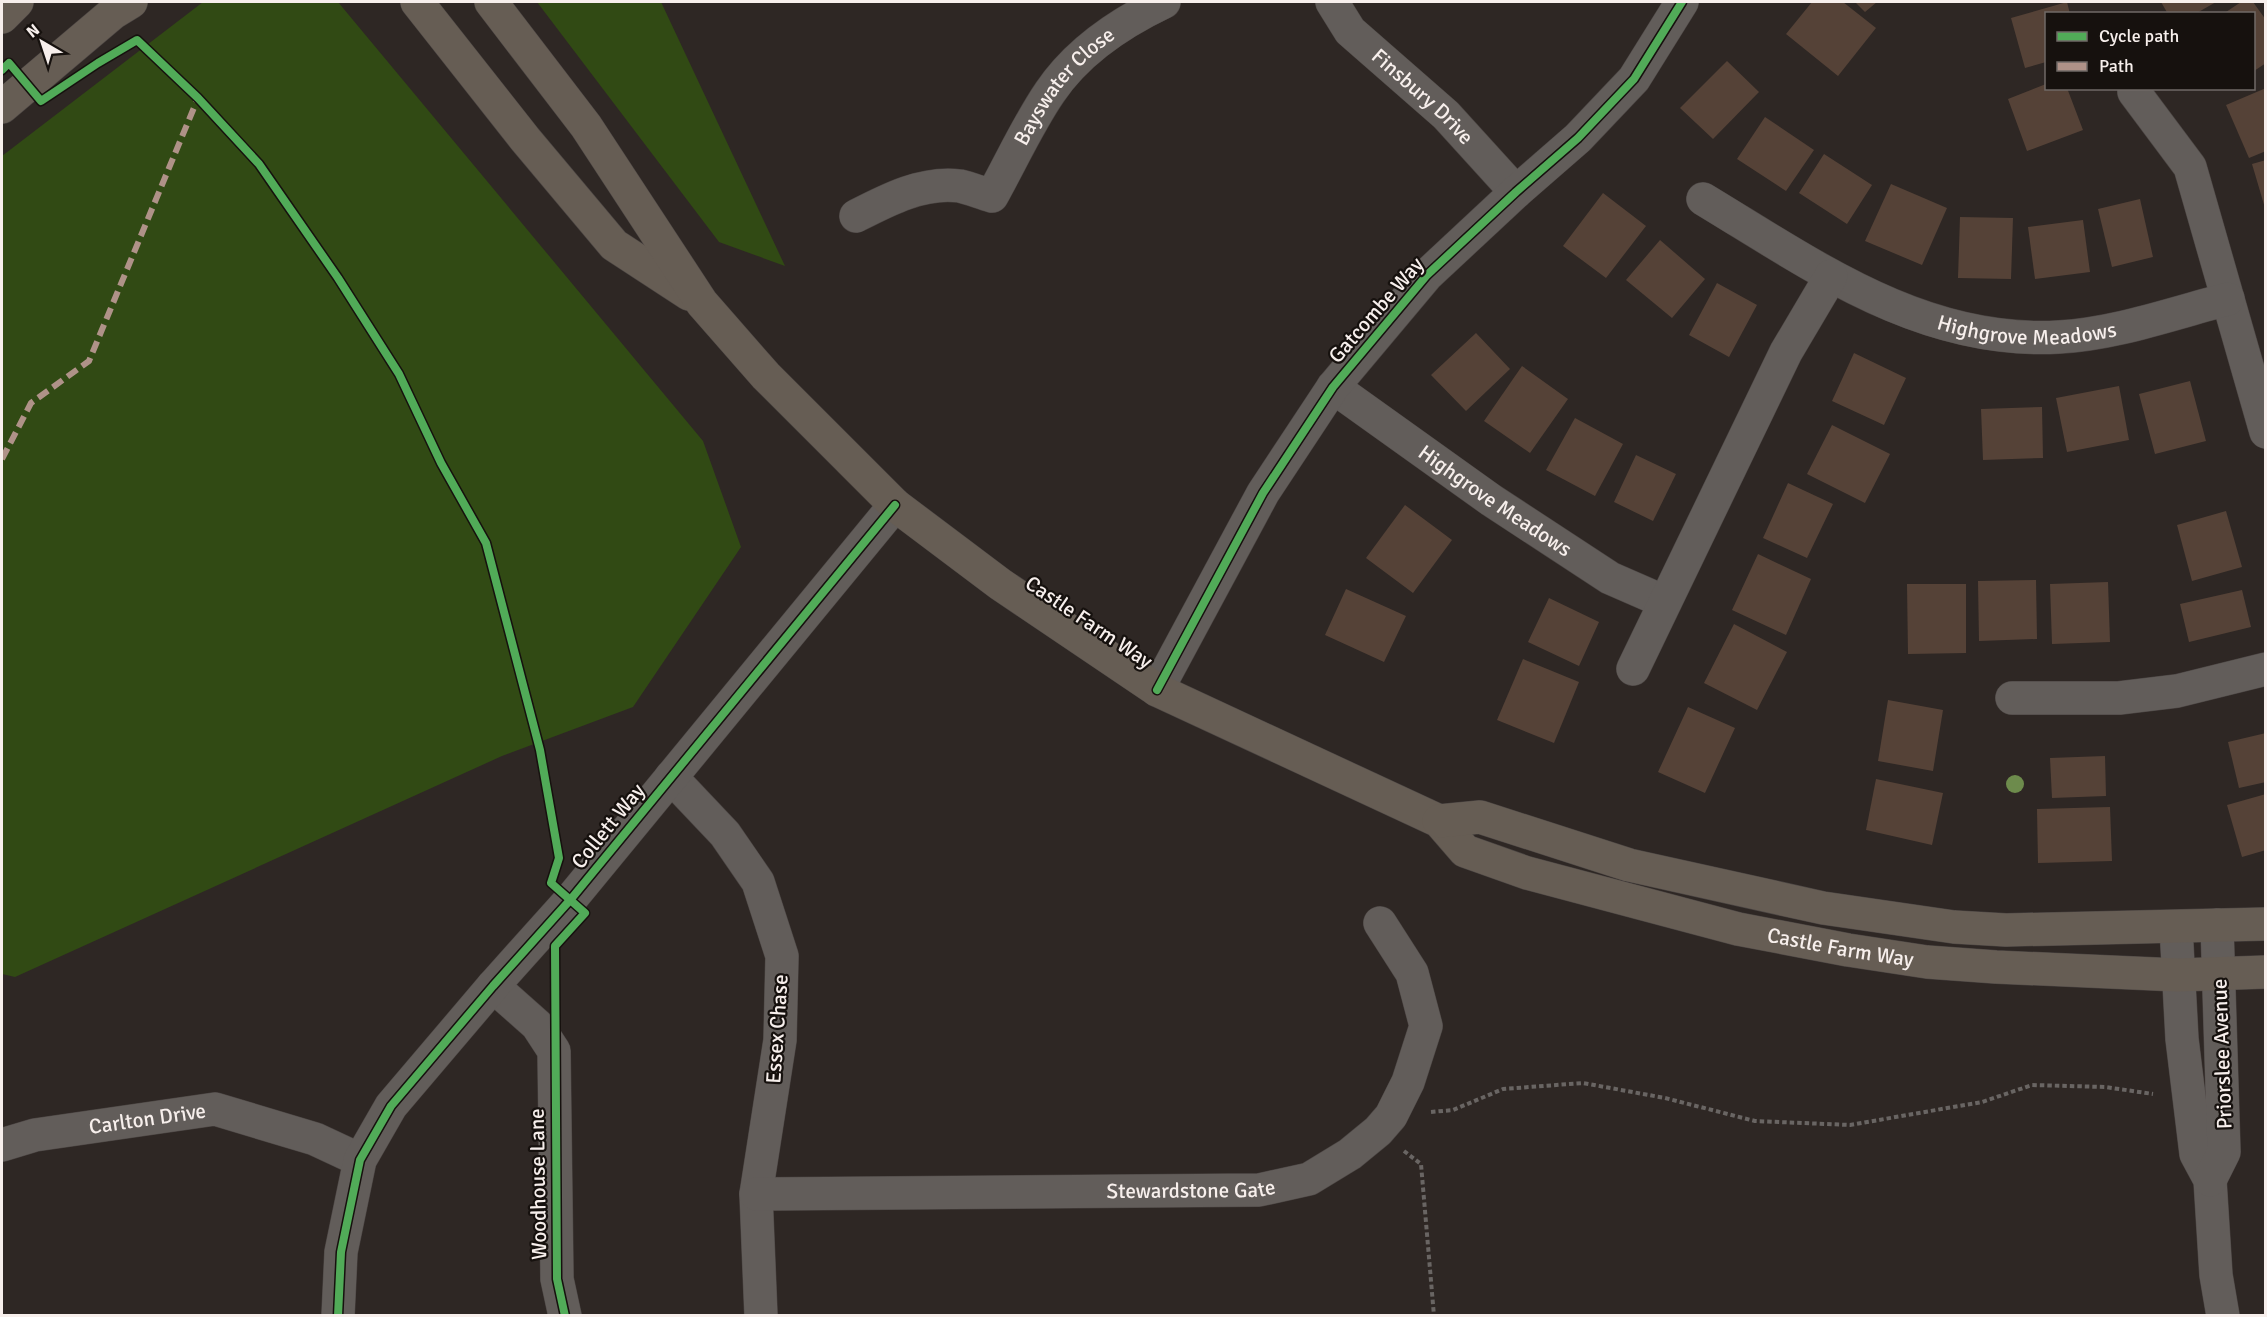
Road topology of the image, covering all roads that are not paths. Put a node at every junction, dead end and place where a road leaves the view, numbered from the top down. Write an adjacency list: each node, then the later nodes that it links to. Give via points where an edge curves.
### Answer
1 (17, 2): 8 (main road)
2 (132, 2): 10 (main road)
3 (417, 2): 16 (main road, via 614,244)
4 (491, 2): 16 (main road, via 586,126)
5 (1164, 2): 13 (street, Bayswater Close, via 1102,39 1050,91 992,196 960,186 939,187 905,193)
6 (1332, 2): 11 (street, Finsbury Drive, via 1350,31 1446,115)
7 (1682, 2): 11 (street, Gatcombe Way, via 1634,79 1578,138)
8 (2, 17)
9 (2133, 92): 15 (street, via 2190,167)
10 (2, 107)
11 (1516, 192): 17 (street, Gatcombe Way, via 1427,275)
12 (1703, 199): 14 (street, Highgrove Meadows)
13 (856, 216)
14 (1831, 276): 15 (street, Highgrove Meadows, via 1940,324 2016,337 2103,331); 20 (street, via 1786,352)
15 (2228, 298): 18 (street)
16 (702, 303): 19 (main road, Castle Farm Way, via 766,376)
17 (1333, 387): 20 (street, Highgrove Meadows, via 1491,500 1610,578); 23 (street, Gatcombe Way, via 1263,493)
18 (2265, 432)
19 (895, 506): 23 (main road, Castle Farm Way, via 1000,584); 25 (street, Collett Way)
20 (1665, 602): 21 (street)
21 (1632, 669)
22 (2265, 669): 24 (street, via 2177,691 2119,698)
23 (1157, 690): 26 (main road, Castle Farm Way)
24 (2012, 698)
25 (671, 777): 34 (street, Collett Way); 38 (street, Essex Chase, via 725,834 758,882 782,956 780,1040)
26 (1439, 821): 30 (main road, Castle Farm Way, via 1480,817 1629,866 1883,917 2006,930); 32 (main road, Castle Farm Way, via 1466,851 1476,855 1538,876 1738,929 1927,962)
27 (1380, 923): 38 (street, Stewardstone Gate, via 1412,973 1426,1026 1408,1082 1384,1124 1350,1154 1309,1179 1259,1190)
28 (2265, 924): 29 (main road, Castle Farm Way)
29 (2217, 925): 30 (main road, Castle Farm Way); 33 (street, Priorslee Avenue)
30 (2176, 927): 32 (street, Priorslee Avenue)
31 (2265, 972): 33 (main road, Castle Farm Way)
32 (2178, 975): 33 (main road, Castle Farm Way); 37 (street, Priorslee Avenue, via 2196,1154)
33 (2220, 975): 37 (street, Priorslee Avenue, via 2224,1152)
34 (493, 986): 36 (street, Collett Way, via 391,1106); 40 (street, Woodhouse Lane, via 537,1025 554,1051 557,1279)
35 (2, 1145): 36 (street, Carlton Drive, via 35,1134 215,1109 315,1138)
36 (360, 1160): 39 (street, Collett Way, via 341,1252)
37 (2210, 1180): 42 (street, Priorslee Avenue, via 2216,1275)
38 (756, 1194): 41 (street, Essex Chase)
39 (338, 1316)
40 (565, 1316)
41 (761, 1316)
42 (2223, 1316)

